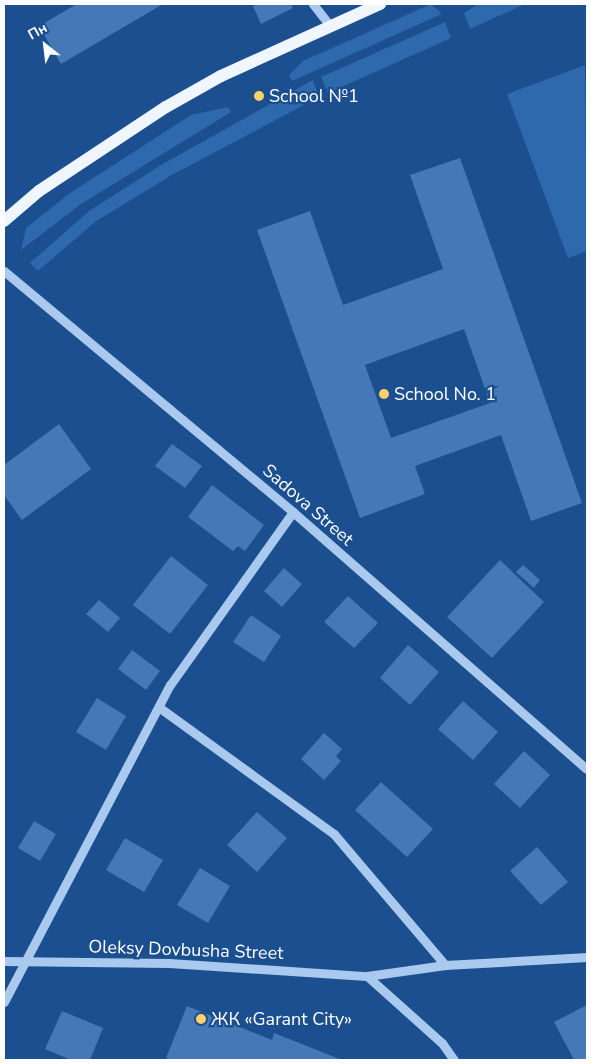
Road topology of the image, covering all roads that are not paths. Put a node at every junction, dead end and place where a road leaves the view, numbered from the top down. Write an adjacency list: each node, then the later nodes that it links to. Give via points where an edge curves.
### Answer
1 (313, 4): 3 (street)
2 (380, 4): 3 (main road)
3 (330, 26): 4 (main road, via 166,107 39,191)
4 (4, 221)
5 (4, 271): 6 (street, Sadova Street)
6 (293, 512): 7 (street, via 190,652); 8 (street, Sadova Street)
7 (160, 708): 11 (street); 12 (street, via 334,834)
8 (587, 769)
9 (587, 957): 12 (street, Oleksy Dovbusha Street)
10 (4, 961): 11 (street, Oleksy Dovbusha Street)
11 (22, 961): 13 (street, Oleksy Dovbusha Street, via 169,962); 14 (street)
12 (445, 965): 13 (street, Oleksy Dovbusha Street)
13 (367, 976): 15 (street, via 442,1043)
14 (4, 1002)
15 (454, 1060)

